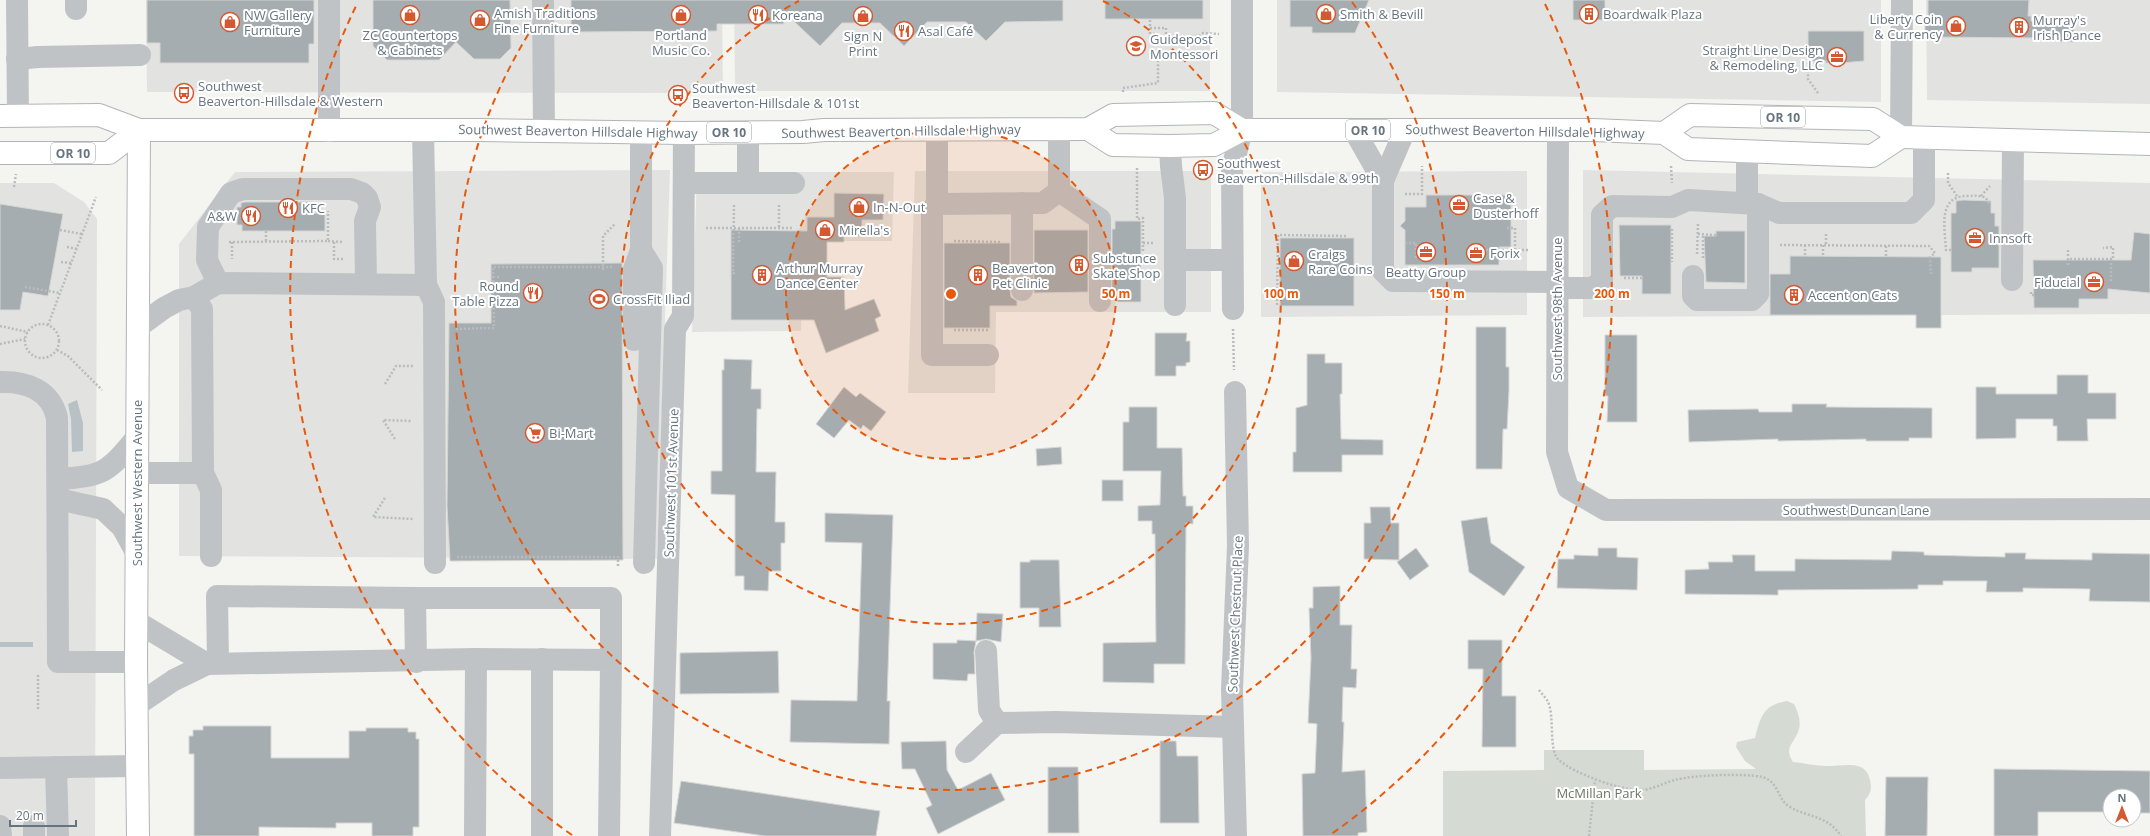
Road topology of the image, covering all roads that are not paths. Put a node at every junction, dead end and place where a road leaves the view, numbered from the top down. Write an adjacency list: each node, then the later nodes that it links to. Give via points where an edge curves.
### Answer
1 (17, 0): 7 (street)
2 (329, 0): 19 (street)
3 (543, 0): 20 (street)
4 (1242, 0): 15 (street)
5 (1902, 0): 25 (street)
6 (140, 55): 7 (street, via 38,56)
7 (17, 59): 8 (street)
8 (9, 116): 11 (main road); 12 (main road, Southwest Beaverton Hillsdale Highway / OR 10, via 99,115)
9 (1059, 129): 10 (main road, Southwest Beaverton Hillsdale Highway / OR 10); 14 (main road, Southwest Beaverton Hillsdale Highway / OR 10); 36 (street)
10 (1088, 129): 15 (main road, via 1113,114 1214,113); 29 (main road, Southwest Beaverton Hillsdale Highway / OR 10, via 1113,145)
11 (0, 130)
12 (139, 130): 19 (main road, Southwest Beaverton Hillsdale Highway / OR 10); 31 (main road, OR 10, via 109,153); 54 (main road, Southwest Western Avenue)
13 (423, 130): 19 (main road, Southwest Beaverton Hillsdale Highway / OR 10); 20 (main road, Southwest Beaverton Hillsdale Highway / OR 10); 47 (street)
14 (937, 130): 22 (main road, Southwest Beaverton Hillsdale Highway / OR 10); 39 (street)
15 (1242, 130): 16 (main road, Southwest Beaverton Hillsdale Highway / OR 10); 29 (main road, Southwest Beaverton Hillsdale Highway / OR 10, via 1214,145); 42 (street, via 1232,169)
16 (1354, 130): 17 (main road, Southwest Beaverton Hillsdale Highway / OR 10); 32 (street)
17 (1405, 130): 18 (main road, Southwest Beaverton Hillsdale Highway / OR 10); 32 (street)
18 (1558, 130): 24 (main road, Southwest Beaverton Hillsdale Highway / OR 10); 48 (street, Southwest 98th Avenue)
19 (330, 131)
20 (544, 131): 21 (main road, Southwest Beaverton Hillsdale Highway / OR 10)
21 (640, 132): 23 (main road, Southwest Beaverton Hillsdale Highway / OR 10); 40 (street)
22 (748, 132): 23 (main road, Southwest Beaverton Hillsdale Highway / OR 10); 35 (street)
23 (684, 133): 33 (street, Southwest 101st Avenue)
24 (1664, 133): 25 (main road, Southwest Beaverton Hillsdale Highway / OR 10, via 1690,115 1866,118 1873,119); 30 (main road, Southwest Beaverton Hillsdale Highway, via 1688,149)
25 (1901, 137): 26 (main road); 30 (main road, Southwest Beaverton Hillsdale Highway, via 1872,156)
26 (1924, 138): 27 (main road); 38 (street, via 1924,200 1911,213 1779,213)
27 (2013, 140): 28 (main road); 44 (street)
28 (2150, 144)
29 (1170, 146): 41 (street, via 1176,198)
30 (1747, 152): 38 (street)
31 (0, 153)
32 (1383, 181): 48 (street, via 1383,271 1393,281)
33 (684, 183): 35 (street); 92 (street, Southwest 101st Avenue, via 683,316 675,329)
34 (794, 183): 35 (street)
35 (741, 190)
36 (1059, 191): 37 (street, via 1043,203); 51 (street, via 1100,219)
37 (1022, 203): 39 (street); 49 (street)
38 (1753, 203): 43 (street, via 1758,294 1752,300 1697,300 1693,296); 48 (street, via 1688,200 1672,207 1612,206 1602,215 1602,281 1592,288)
39 (936, 204): 56 (street, via 932,210 937,322 932,355)
40 (641, 250): 55 (street, via 634,269); 68 (street, via 652,268)
41 (1176, 260): 42 (street); 52 (street)
42 (1232, 260): 53 (street)
43 (1693, 276)
44 (2012, 280)
45 (218, 284): 46 (street); 46 (street, via 207,260 208,227 231,193 243,190 352,189 368,198 370,207 365,221); 50 (street)
46 (366, 284): 47 (street)
47 (426, 285): 67 (street, via 434,302)
48 (1557, 285): 62 (street, Southwest 98th Avenue, via 1557,452)
49 (1022, 290)
50 (194, 297): 54 (street, via 179,300 164,308); 61 (street, via 202,309)
51 (1100, 301)
52 (1175, 305)
53 (1233, 309)
54 (138, 327): 59 (main road, Southwest Western Avenue)
55 (634, 340)
56 (988, 355)
57 (0, 382): 63 (street, via 28,384 41,392 53,405 58,418)
58 (1235, 392): 80 (street, Southwest Chestnut Place, via 1238,546 1232,689)
59 (137, 437): 60 (main road, Southwest Western Avenue); 63 (street, via 114,464 102,473 79,478)
60 (138, 473): 61 (street); 65 (main road, Southwest Western Avenue)
61 (203, 473): 66 (street, via 211,490)
62 (1568, 488): 64 (street, Southwest Duncan Lane, via 1606,510)
63 (58, 489): 65 (street, via 103,509 122,527); 75 (street, via 58,662)
64 (2150, 509)
65 (137, 554): 70 (main road, Southwest Western Avenue)
66 (211, 556)
67 (435, 563)
68 (644, 563)
69 (415, 598): 74 (street, via 611,598); 76 (street); 77 (street, via 217,596)
70 (136, 622): 75 (main road, Southwest Western Avenue); 77 (street)
71 (986, 651): 79 (street, via 989,710)
72 (476, 659): 73 (street); 76 (street); 89 (street)
73 (542, 659): 74 (street); 90 (street)
74 (610, 660): 91 (street)
75 (136, 662): 78 (main road, Southwest Western Avenue)
76 (416, 662): 77 (street)
77 (212, 663): 78 (street, via 174,680)
78 (137, 705): 82 (main road, Southwest Western Avenue)
79 (997, 723): 80 (street, via 1056,722); 81 (street)
80 (1233, 728): 93 (street, Southwest Chestnut Place)
81 (966, 752)
82 (137, 766): 83 (street); 88 (main road, Southwest Western Avenue)
83 (56, 767): 84 (street); 87 (street)
84 (0, 768)
85 (0, 826): 86 (street)
86 (1, 836)
87 (58, 836)
88 (138, 836)
89 (475, 836)
90 (542, 836)
91 (609, 836)
92 (660, 836)
93 (1236, 836)

